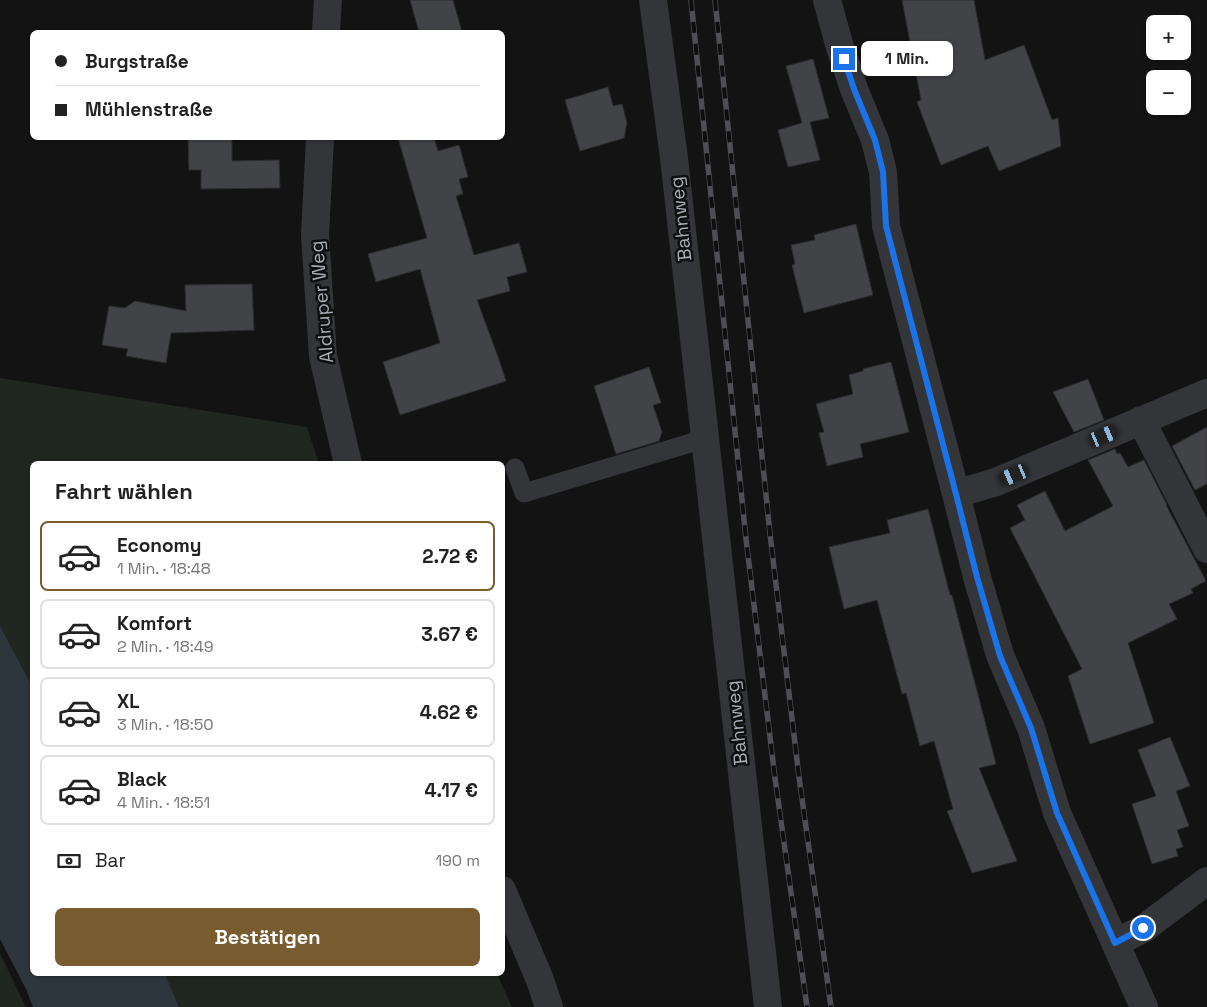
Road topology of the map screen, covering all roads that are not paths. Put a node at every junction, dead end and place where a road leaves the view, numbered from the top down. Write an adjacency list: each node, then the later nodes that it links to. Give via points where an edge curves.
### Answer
1 (328, 0): 4 (street)
2 (653, 0): 8 (street, Bahnweg, via 674,158)
3 (827, 0): 11 (street, via 851,80 875,140 883,172 886,226)
4 (326, 30)
5 (320, 140): 9 (street, Aldruper Weg, via 315,235 323,356)
6 (1207, 393): 7 (street)
7 (1141, 420): 11 (street, via 996,482); 12 (street)
8 (704, 439): 10 (lane, via 524,493); 17 (street, Bahnweg)
9 (347, 461)
10 (515, 468)
11 (956, 494): 15 (street, via 1000,656 1031,728 1057,813)
12 (1207, 549)
13 (1207, 881): 15 (street, via 1143,928)
14 (505, 897): 16 (street)
15 (1115, 943): 18 (street)
16 (549, 1007)
17 (768, 1007)
18 (1144, 1007)

